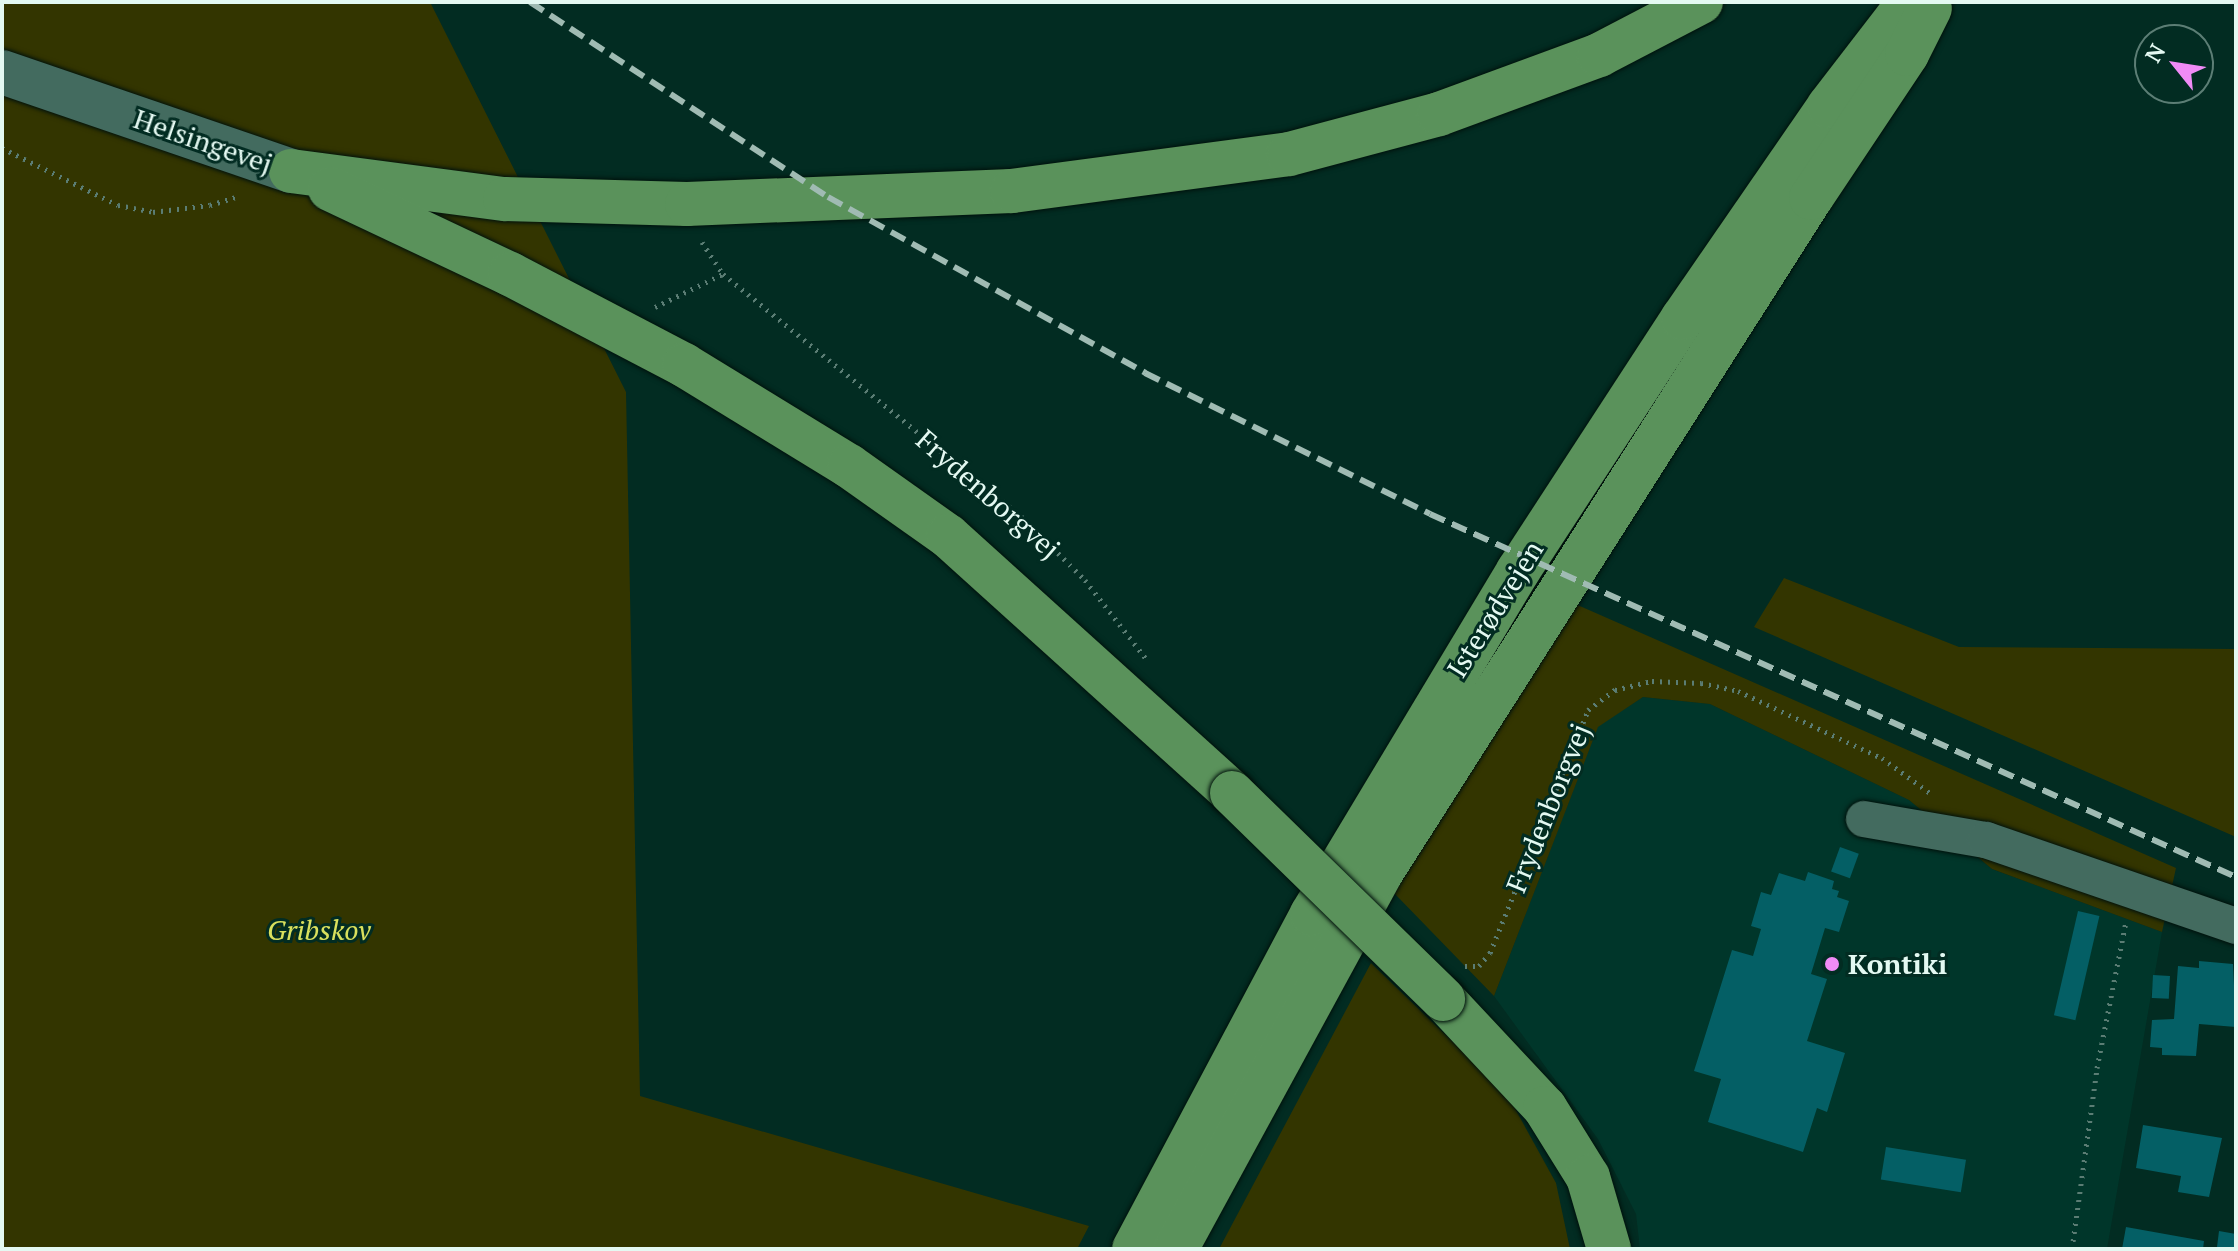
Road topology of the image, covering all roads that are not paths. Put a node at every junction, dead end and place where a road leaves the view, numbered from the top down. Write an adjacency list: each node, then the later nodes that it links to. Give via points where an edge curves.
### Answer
1 (1701, 2): 5 (highway, via 1599,55 1439,114 1289,154 1012,191 687,204 505,199)
2 (1909, 2): 8 (highway, Isterødvejen, via 1829,106 1691,306 1518,571 1312,914)
3 (1933, 2): 9 (highway, via 1907,54 1379,876)
4 (2, 72): 5 (street, Helsingevej)
5 (291, 171): 10 (highway, bridge, via 510,274 684,365 849,466 948,536 1232,793 1453,983 1545,1108 1588,1177)
6 (1864, 819): 7 (street, via 1986,840)
7 (2236, 926)
8 (1134, 1249)
9 (1176, 1249)
10 (1609, 1249)

